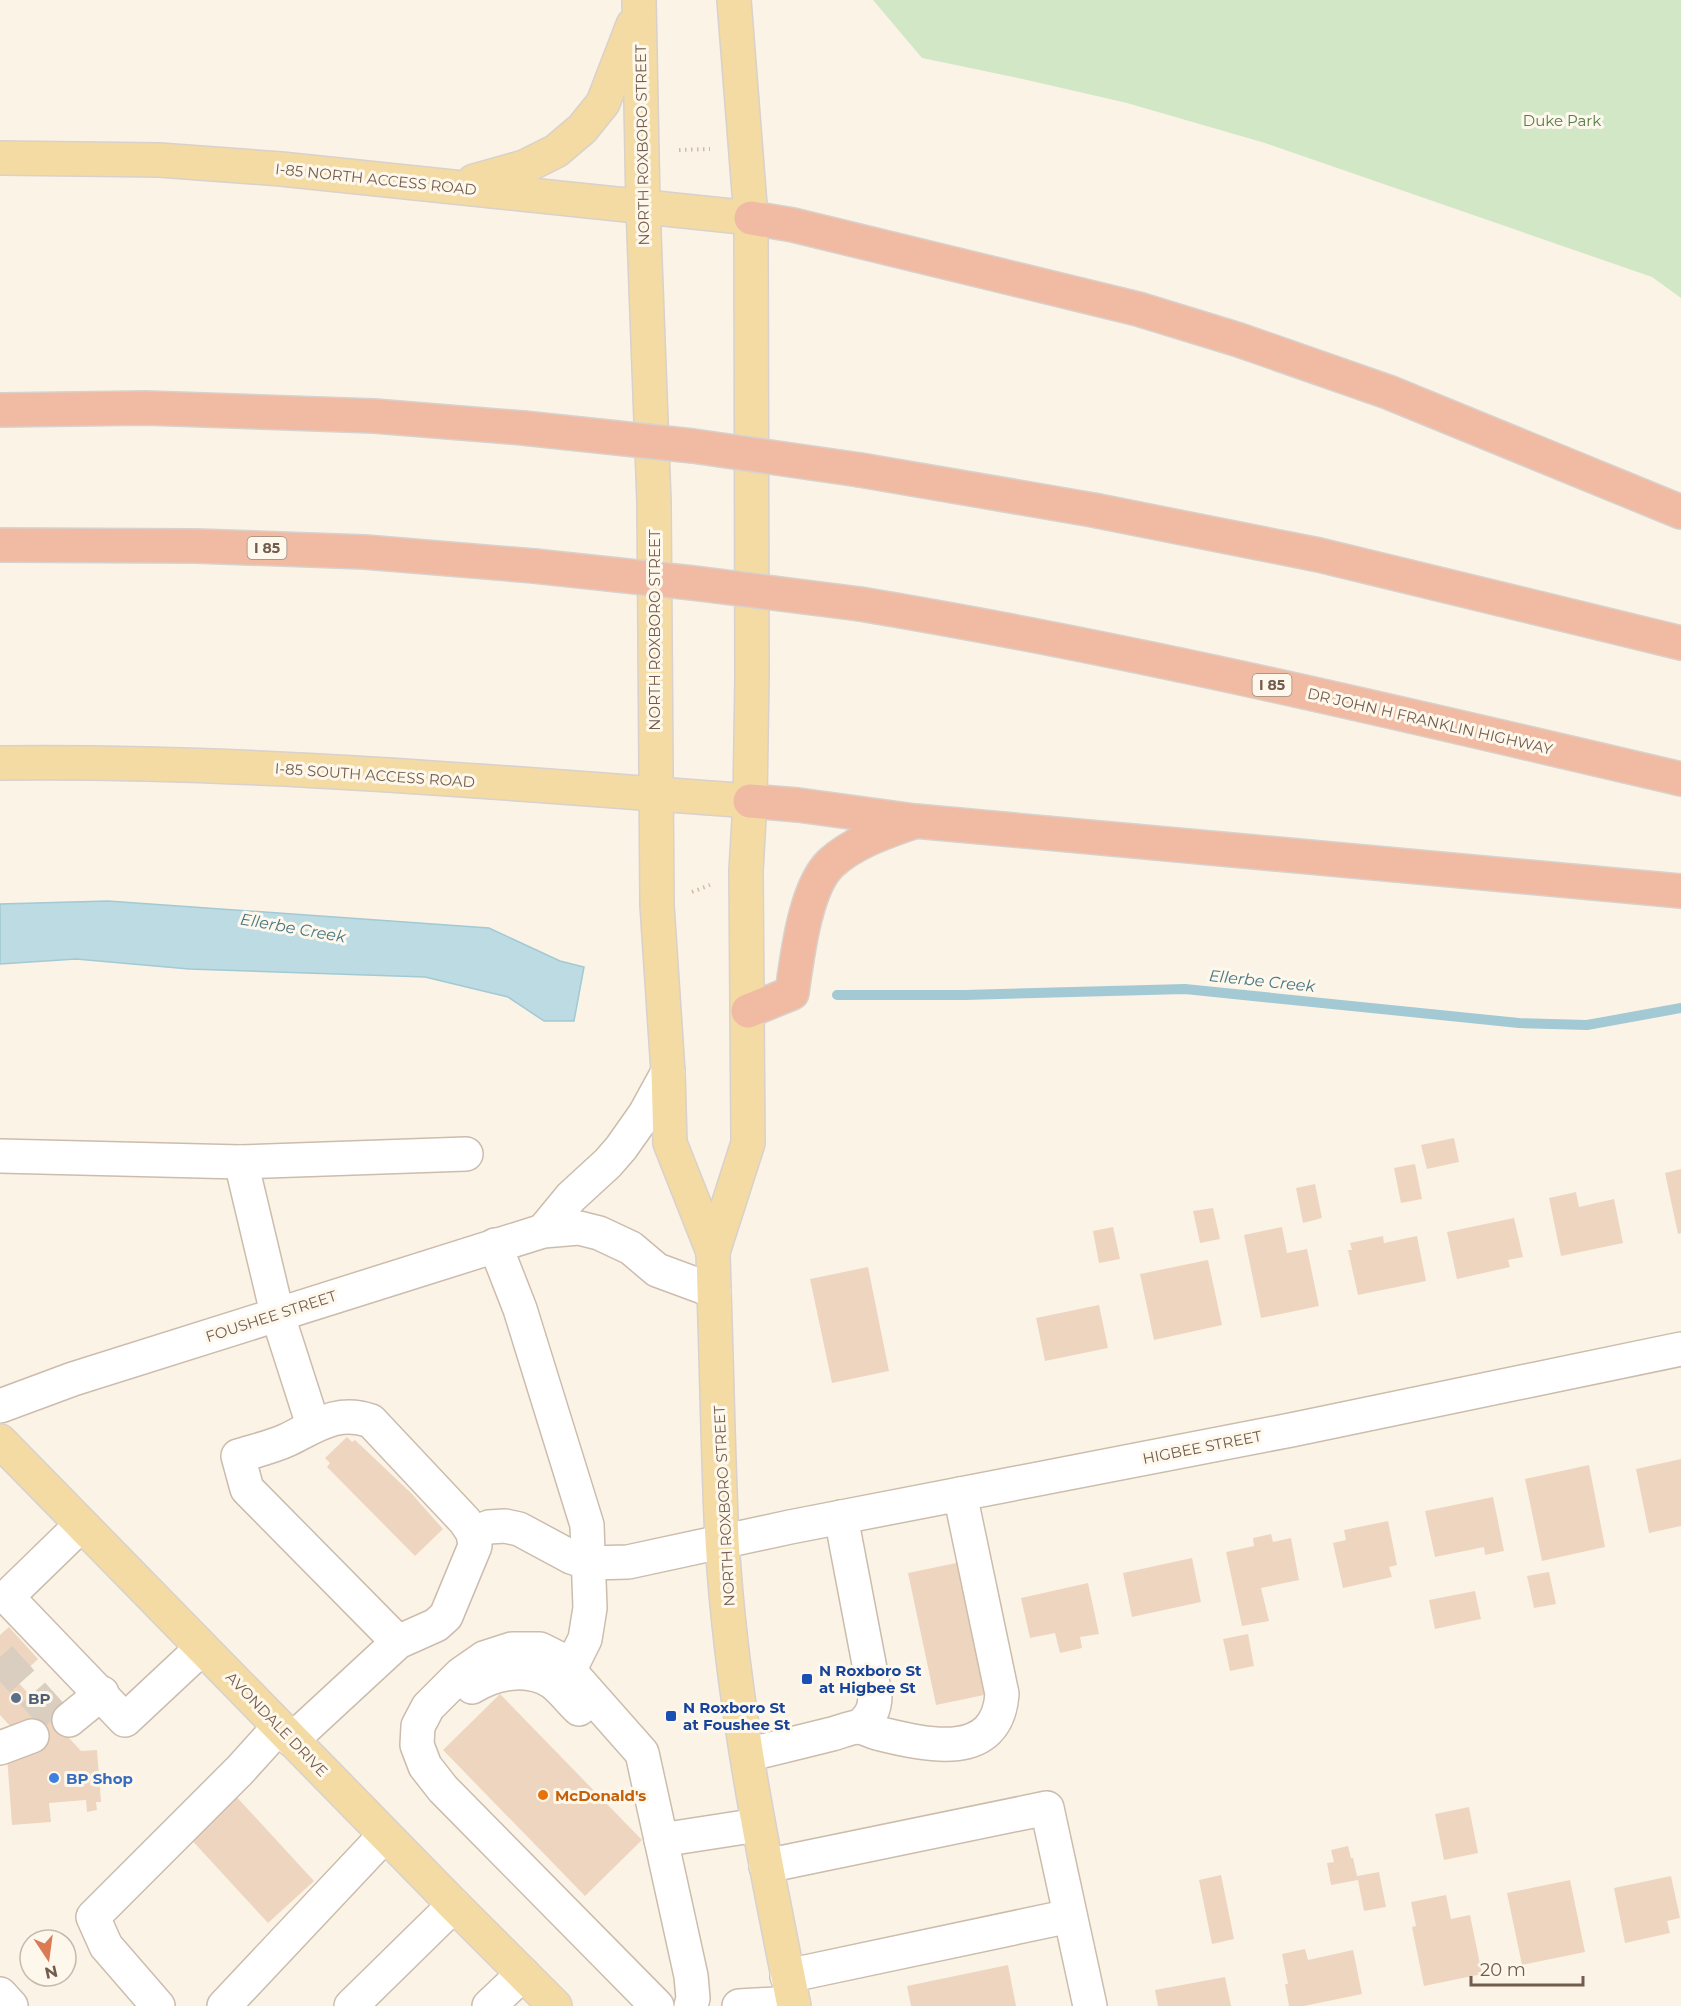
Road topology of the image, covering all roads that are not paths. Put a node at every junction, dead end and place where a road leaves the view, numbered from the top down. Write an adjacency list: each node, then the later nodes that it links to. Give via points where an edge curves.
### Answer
1 (734, 0): 6 (main road, NORTH ROXBORO STREET)
2 (639, 4): 4 (main road, via 603,103 582,129 556,151 524,167); 5 (main road, NORTH ROXBORO STREET)
3 (0, 158): 4 (main road, I-85 NORTH ACCESS ROAD, via 159,160)
4 (458, 186): 5 (main road, I-85 NORTH ACCESS ROAD)
5 (643, 206): 6 (main road, I-85 NORTH ACCESS ROAD); 13 (main road, NORTH ROXBORO STREET, via 654,502)
6 (751, 218): 8 (highway, via 1138,309 1239,340 1388,392); 14 (main road, NORTH ROXBORO STREET)
7 (0, 411): 10 (highway, bridge, via 170,409 374,416 693,446 1093,510 1319,555)
8 (1681, 512)
9 (0, 545): 12 (highway, DR JOHN H FRANKLIN HIGHWAY / I 85, bridge, via 172,545 365,552 534,566 860,604 981,624 1315,693)
10 (1681, 643)
11 (0, 763): 13 (main road, I-85 SOUTH ACCESS ROAD, via 246,766)
12 (1681, 779)
13 (655, 794): 14 (main road, I-85 SOUTH ACCESS ROAD); 18 (main road, NORTH ROXBORO STREET, via 657,905)
14 (750, 801): 15 (highway); 17 (main road, NORTH ROXBORO STREET, via 746,871)
15 (915, 821): 16 (highway); 17 (highway, via 874,836 830,864 820,876 800,934 792,993)
16 (1681, 891)
17 (748, 1011): 24 (main road, NORTH ROXBORO STREET, via 748,1143)
18 (668, 1072): 22 (street, via 621,1148); 24 (main road, NORTH ROXBORO STREET, via 670,1143)
19 (466, 1155): 21 (street)
20 (0, 1156): 21 (street)
21 (241, 1162): 26 (street)
22 (543, 1231): 23 (street, FOUSHEE STREET); 25 (street, FOUSHEE STREET, via 579,1228 599,1233 631,1248 657,1270)
23 (495, 1245): 26 (street, FOUSHEE STREET); 36 (street, via 520,1309 587,1525)
24 (713, 1252): 25 (main road, NORTH ROXBORO STREET)
25 (714, 1291): 35 (main road, NORTH ROXBORO STREET)
26 (277, 1313): 28 (street, FOUSHEE STREET); 29 (street)
27 (1681, 1349): 31 (street, HIGBEE STREET)
28 (0, 1406)
29 (313, 1425): 34 (street, via 346,1416 371,1421); 38 (street, via 286,1441 238,1456 247,1489)
30 (0, 1442): 33 (main road, AVONDALE DRIVE)
31 (960, 1494): 32 (street, HIGBEE STREET); 44 (street, via 1002,1694 996,1723 971,1740 950,1744 906,1740)
32 (841, 1517): 35 (street, HIGBEE STREET); 44 (street, via 875,1695 875,1709)
33 (81, 1525): 37 (street); 39 (main road, AVONDALE DRIVE)
34 (473, 1533): 36 (street, via 489,1527 519,1529); 38 (street, via 474,1546 446,1616 436,1625)
35 (722, 1540): 36 (street, HIGBEE STREET, via 628,1562); 46 (main road, NORTH ROXBORO STREET)
36 (589, 1563): 40 (street, via 590,1608 585,1640)
37 (2, 1598): 41 (street)
38 (398, 1642): 45 (street)
39 (202, 1648): 41 (street, via 125,1720); 45 (main road, AVONDALE DRIVE)
40 (569, 1671): 43 (street); 51 (street, via 540,1649 512,1649 484,1658 461,1674 428,1707 417,1726 417,1745 425,1766)
41 (102, 1694): 42 (street)
42 (69, 1720)
43 (616, 1724): 49 (street, via 642,1753); 51 (street, via 583,1713 552,1682 531,1674 510,1673 487,1678 468,1690 444,1715 437,1731 436,1748 443,1765 529,1853)
44 (859, 1727): 46 (street)
45 (286, 1733): 48 (main road, AVONDALE DRIVE); 58 (street, via 240,1770 93,1917 106,1946)
46 (747, 1755): 47 (main road, NORTH ROXBORO STREET)
47 (758, 1825): 49 (street); 50 (main road, NORTH ROXBORO STREET)
48 (386, 1835): 52 (main road, AVONDALE DRIVE); 59 (street)
49 (662, 1840): 64 (street, via 691,1976)
50 (766, 1866): 53 (street, via 1047,1808); 56 (main road, NORTH ROXBORO STREET)
51 (548, 1895): 63 (street)
52 (454, 1905): 54 (main road, AVONDALE DRIVE); 60 (street)
53 (1070, 1916): 56 (street); 66 (street)
54 (523, 1974): 61 (street); 62 (main road, AVONDALE DRIVE)
55 (0, 1994): 57 (street)
56 (792, 1995): 65 (street)
57 (11, 2006)
58 (158, 2006)
59 (224, 2006)
60 (351, 2006)
61 (489, 2006)
62 (555, 2006)
63 (657, 2006)
64 (691, 2006)
65 (739, 2006)
66 (1090, 2006)

